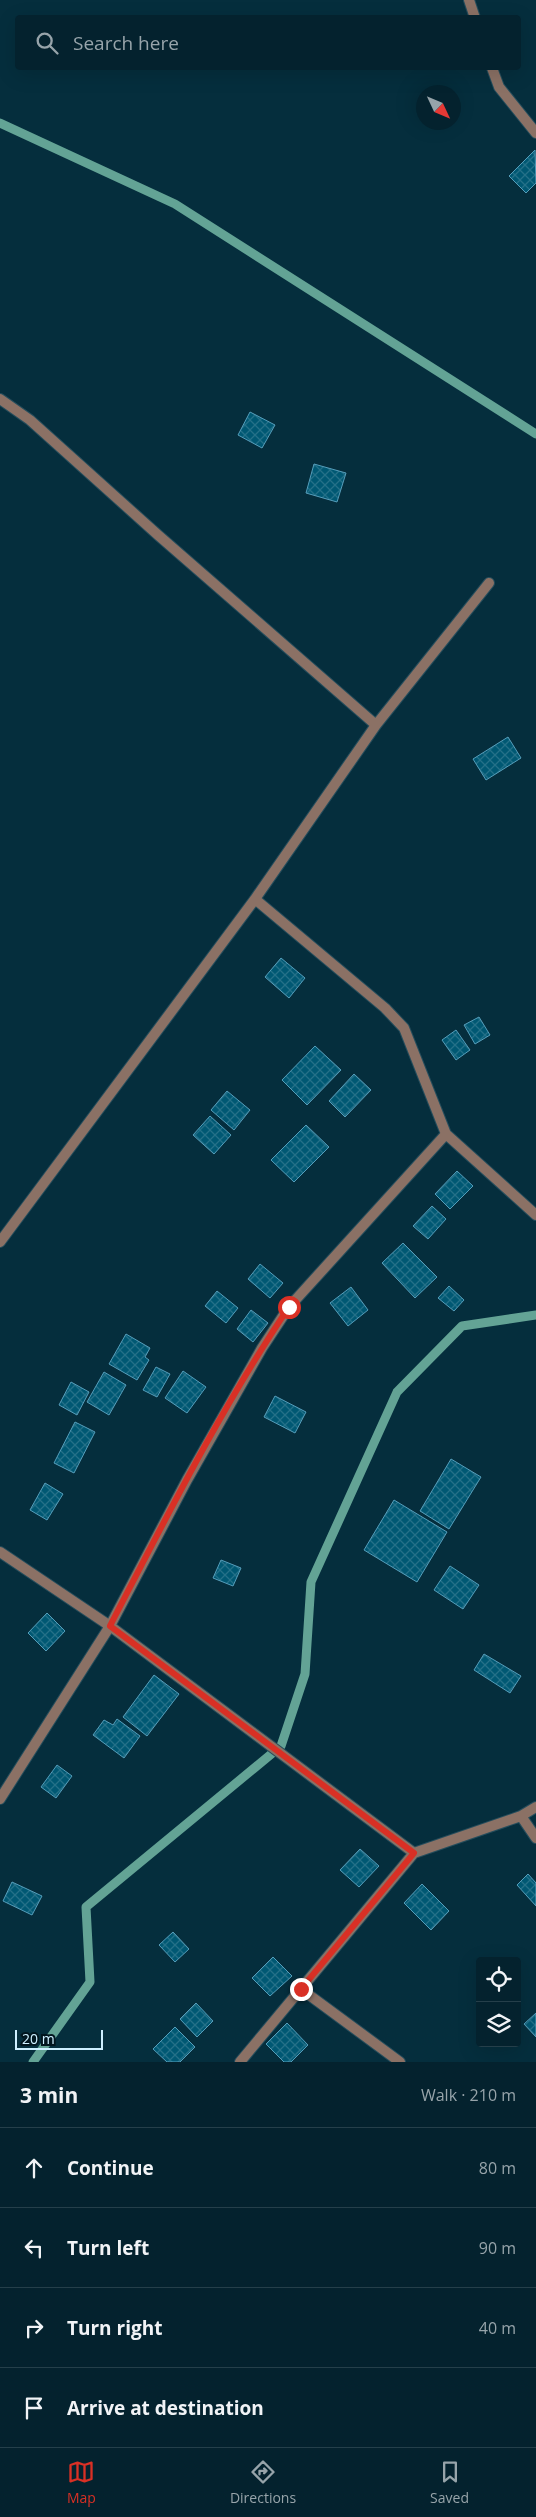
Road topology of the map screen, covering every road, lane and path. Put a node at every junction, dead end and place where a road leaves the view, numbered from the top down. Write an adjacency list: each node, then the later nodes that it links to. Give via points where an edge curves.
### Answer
1 (469, 0): 2 (street)
2 (474, 15)
3 (493, 70): 4 (street, via 499,88)
4 (536, 133)
5 (0, 400): 7 (street, via 30,420)
6 (489, 583): 7 (street)
7 (376, 725): 8 (street)
8 (255, 899): 9 (street, via 385,1008 404,1028); 11 (street)
9 (446, 1134): 10 (street); 13 (street, via 289,1307 187,1480)
10 (536, 1215)
11 (0, 1242)
12 (0, 1552): 13 (street)
13 (110, 1626): 14 (street); 18 (street)
14 (0, 1799)
15 (536, 1807): 16 (street)
16 (521, 1816): 17 (street); 18 (street)
17 (536, 1838)
18 (414, 1853): 19 (street)
19 (301, 1989): 20 (street); 21 (street)
20 (240, 2062)
21 (400, 2062)

